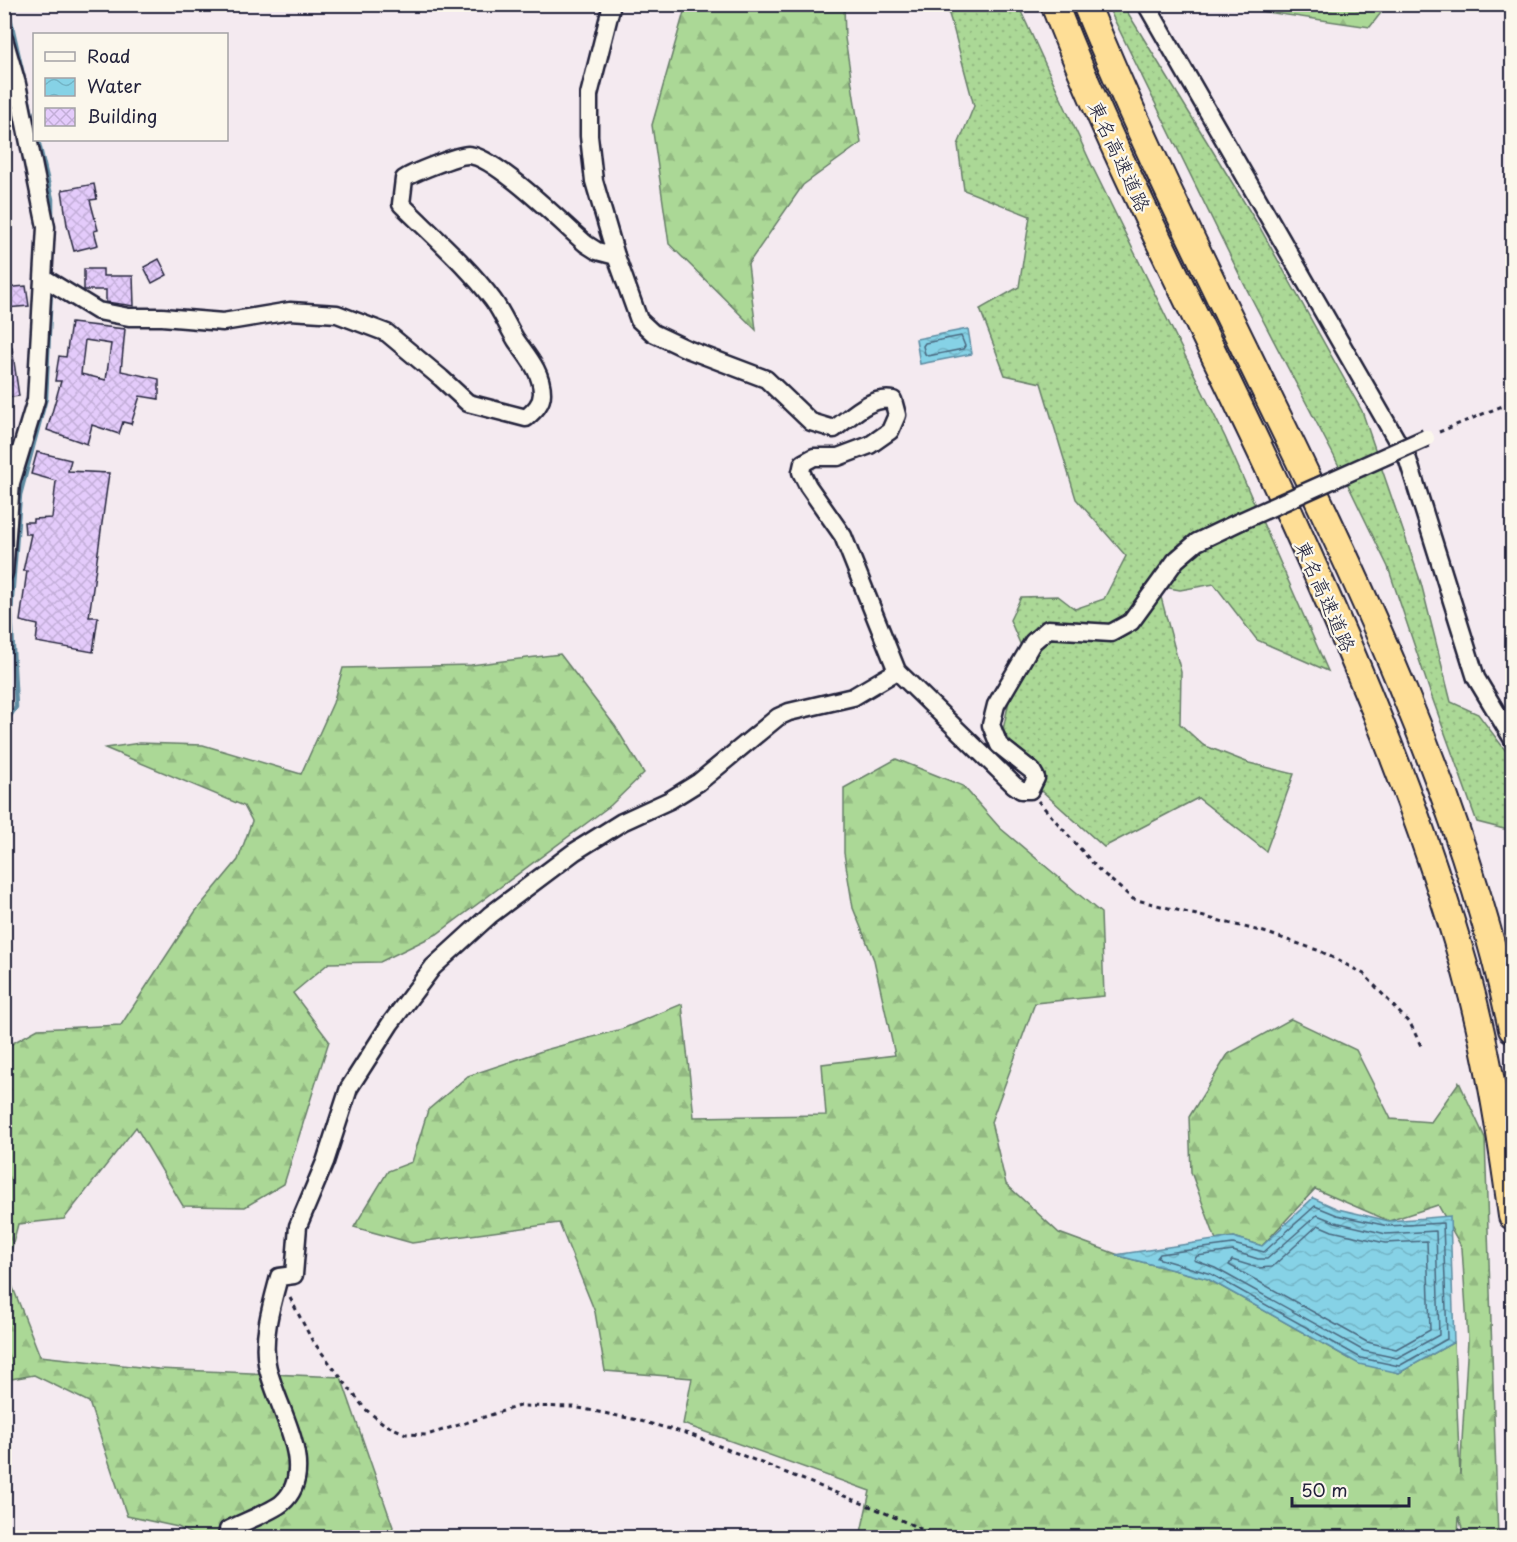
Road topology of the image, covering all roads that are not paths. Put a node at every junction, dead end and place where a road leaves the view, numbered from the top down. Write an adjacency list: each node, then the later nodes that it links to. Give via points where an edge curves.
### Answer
1 (612, 4): 7 (street, via 589,95 589,136 594,181)
2 (1054, 4): 14 (highway, 東名高速道路, via 1105,126 1292,519 1371,698 1415,811 1466,975 1489,1074)
3 (1086, 4): 13 (highway, 東名高速道路, via 1153,158 1300,462 1406,695 1476,891)
4 (1146, 4): 12 (street, via 1408,460 1476,678)
5 (4, 39): 6 (street)
6 (10, 86): 8 (street, via 46,227)
7 (616, 255): 8 (street, via 586,244 505,173 483,159 469,155 404,179 401,204 494,301 531,360 543,395 537,409 526,418 468,403 387,333 337,314 290,310 223,322 129,317 98,311); 11 (street, via 639,320 653,333 766,379 811,422 834,429 870,402 893,400 897,414 890,431 870,445 838,457 814,457 803,463 801,472 843,536)
8 (49, 281): 10 (street, via 36,400 11,483)
9 (1426, 438): 11 (street, bridge, via 1197,542 1176,560 1131,622 1111,633 1047,629 1033,642 996,705 991,725 999,745 1032,771 1036,778 1030,790 1014,785)
10 (4, 573)
11 (897, 671): 15 (street, via 853,697 778,717 699,782 574,852 490,915 433,967 349,1088 325,1162 298,1226 294,1275 279,1277 268,1318 267,1363 292,1439 298,1470 292,1491 282,1503 228,1530)
12 (1512, 738)
13 (1512, 1029)
14 (1512, 1216)
15 (228, 1538)

